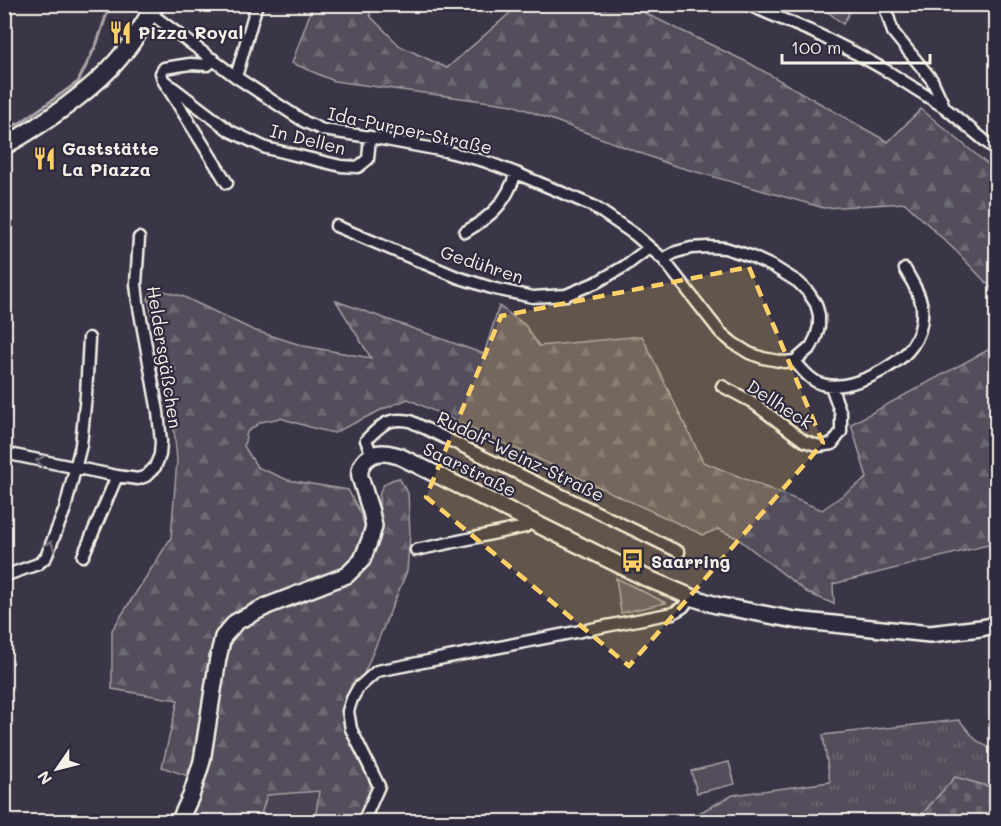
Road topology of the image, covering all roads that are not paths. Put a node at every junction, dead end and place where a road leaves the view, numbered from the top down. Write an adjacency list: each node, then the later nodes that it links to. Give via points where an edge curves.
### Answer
1 (257, 4): 6 (street)
2 (746, 4): 8 (street, via 857,54)
3 (884, 4): 8 (street, via 892,32 932,80)
4 (153, 9): 5 (street, Ida-Purper-Straße); 10 (main road, via 101,78)
5 (213, 59): 6 (street, Ida-Purper-Straße); 7 (street, via 208,65 164,68)
6 (236, 77): 9 (street, Ida-Purper-Straße, via 305,122 323,130)
7 (163, 80): 9 (street, In Dellen, via 230,131 266,148 358,167 368,159); 13 (street)
8 (944, 107): 11 (street)
9 (369, 137): 12 (street, Ida-Purper-Straße, via 445,151)
10 (4, 146)
11 (996, 150)
12 (516, 172): 15 (street, via 504,199 487,218); 17 (street, Ida-Purper-Straße, via 593,206)
13 (227, 183)
14 (336, 226): 17 (street, Gedühren, via 457,277 533,297 566,295 597,282)
15 (465, 232)
16 (139, 238): 27 (street, Heldersgäßchen, via 136,284 158,412 160,455 146,476)
17 (649, 248): 18 (street, Ida-Purper-Straße)
18 (663, 259): 21 (street, Ida-Purper-Straße, via 733,343 763,358); 21 (street, via 691,248 724,248 774,267 798,282 816,304 819,326 811,347)
19 (905, 269): 23 (street, via 922,306 920,331 913,345 879,372)
20 (89, 338): 26 (street)
21 (795, 361): 23 (street, via 809,377)
22 (722, 386): 23 (street, Dellheck, via 752,402 804,441 819,446 832,444 841,432 841,414)
23 (831, 386)
24 (4, 453): 26 (street, Heldersgäßchen, one-way to 24)
25 (372, 454): 28 (street, Saarstraße, via 399,456); 30 (street, Rudolf-Weinz-Straße, via 366,440 377,429 399,419 411,421); 35 (street, via 359,470 374,526 362,560 347,575 236,622 223,637 202,761)
26 (76, 467): 27 (street, Heldersgäßchen); 32 (street, one-way to 26, via 38,564 46,556)
27 (117, 476): 31 (street)
28 (531, 520): 29 (street, via 525,527); 33 (street, Saarstraße)
29 (416, 550)
30 (679, 552)
31 (83, 556)
32 (4, 576)
33 (691, 597): 34 (street, Saarstraße, via 795,620 930,634); 36 (street, via 673,613 377,670 358,688 348,711 351,729 380,786)
34 (996, 625)
35 (179, 822)
36 (363, 822)

